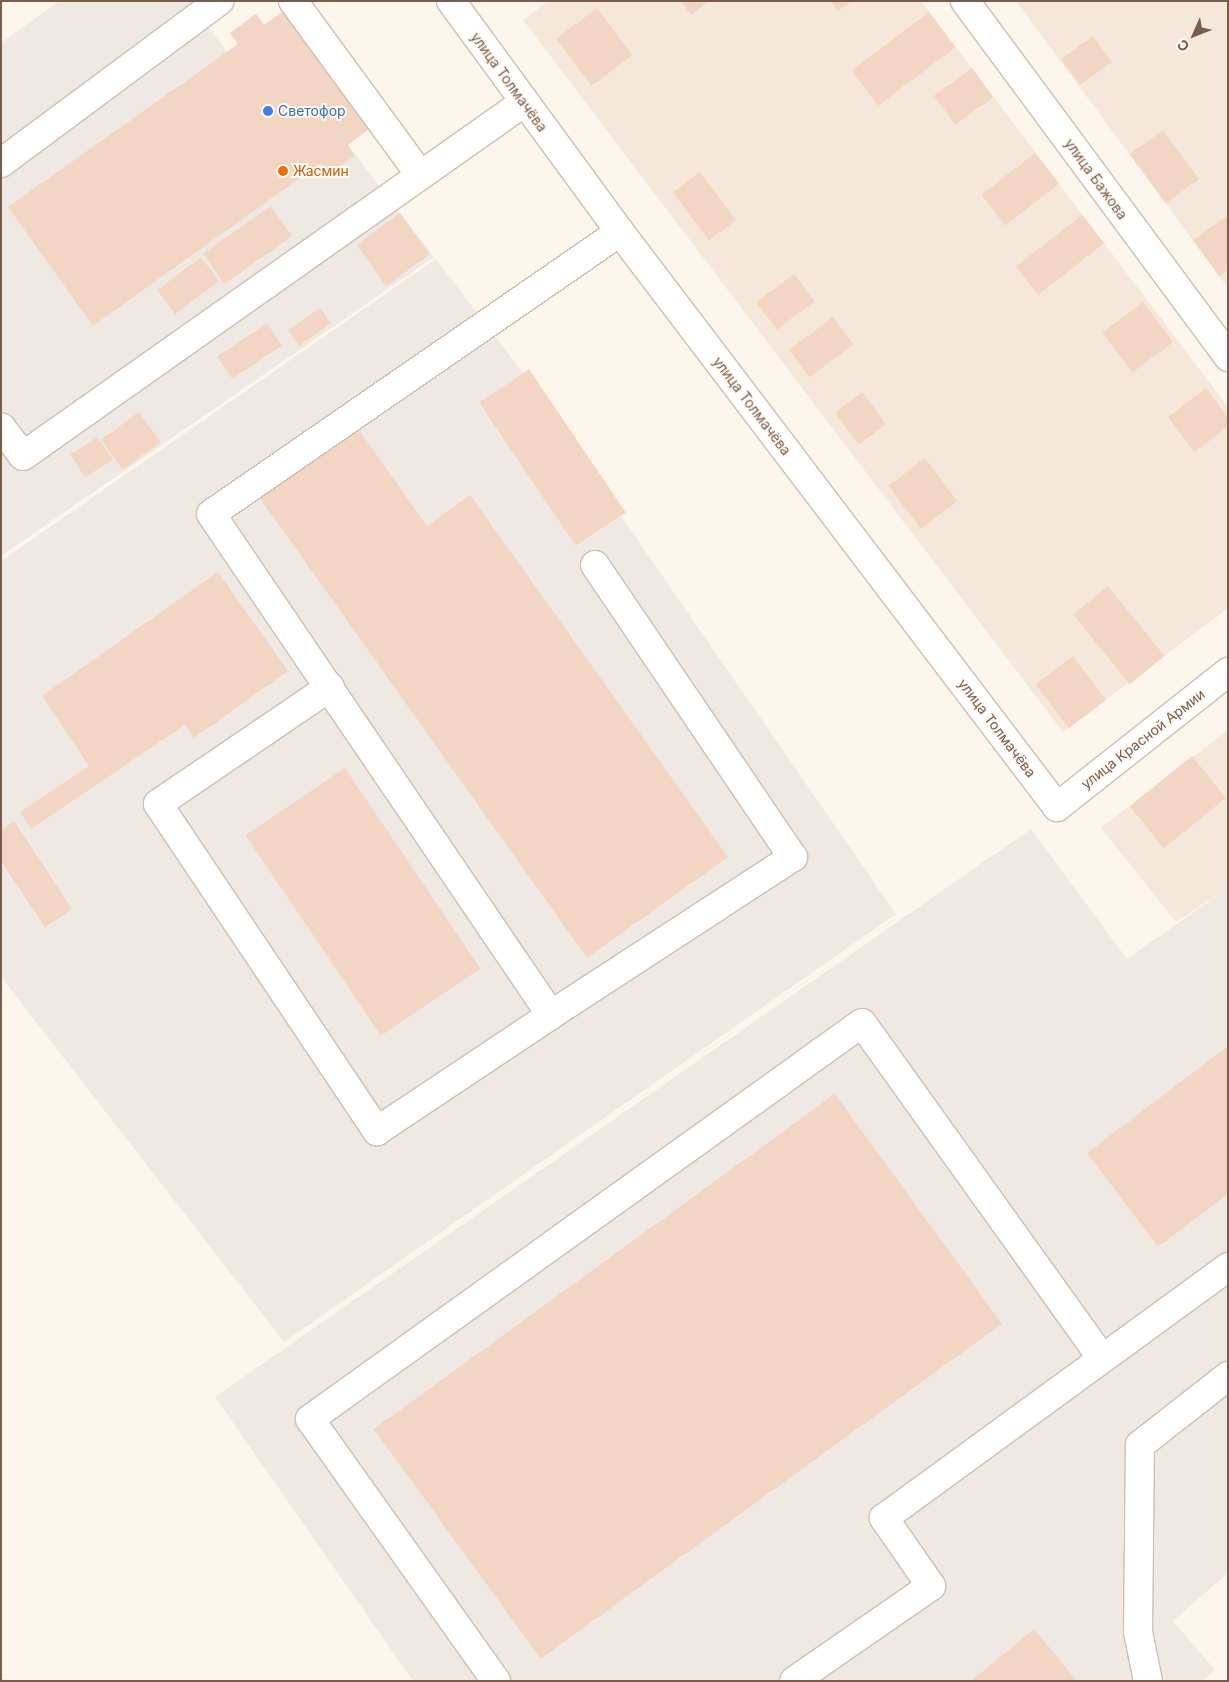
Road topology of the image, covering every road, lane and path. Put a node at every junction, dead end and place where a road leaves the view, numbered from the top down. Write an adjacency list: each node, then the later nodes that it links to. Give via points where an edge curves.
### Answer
1 (219, 1): 6 (street)
2 (293, 1): 7 (street)
3 (450, 1): 5 (street, улица Толмачёва)
4 (965, 1): 9 (street, улица Бажова)
5 (523, 102): 7 (street); 8 (street, улица Толмачёва)
6 (1, 163)
7 (419, 174): 10 (street, via 23,456)
8 (620, 232): 13 (street, via 211,514); 14 (street, улица Толмачёва)
9 (1228, 357)
10 (1, 427)
11 (595, 565): 15 (street, via 793,857)
12 (1228, 672): 14 (street, улица Красной Армии)
13 (330, 687): 15 (street); 15 (street, via 158,804 377,1131)
14 (1057, 807)
15 (551, 1015)
16 (1228, 1267): 17 (street)
17 (1102, 1358): 19 (street, via 862,1023 310,1419); 20 (street, via 884,1518 931,1586)
18 (1228, 1376): 21 (street, via 1140,1445 1138,1632)
19 (496, 1681)
20 (794, 1681)
21 (1148, 1681)

